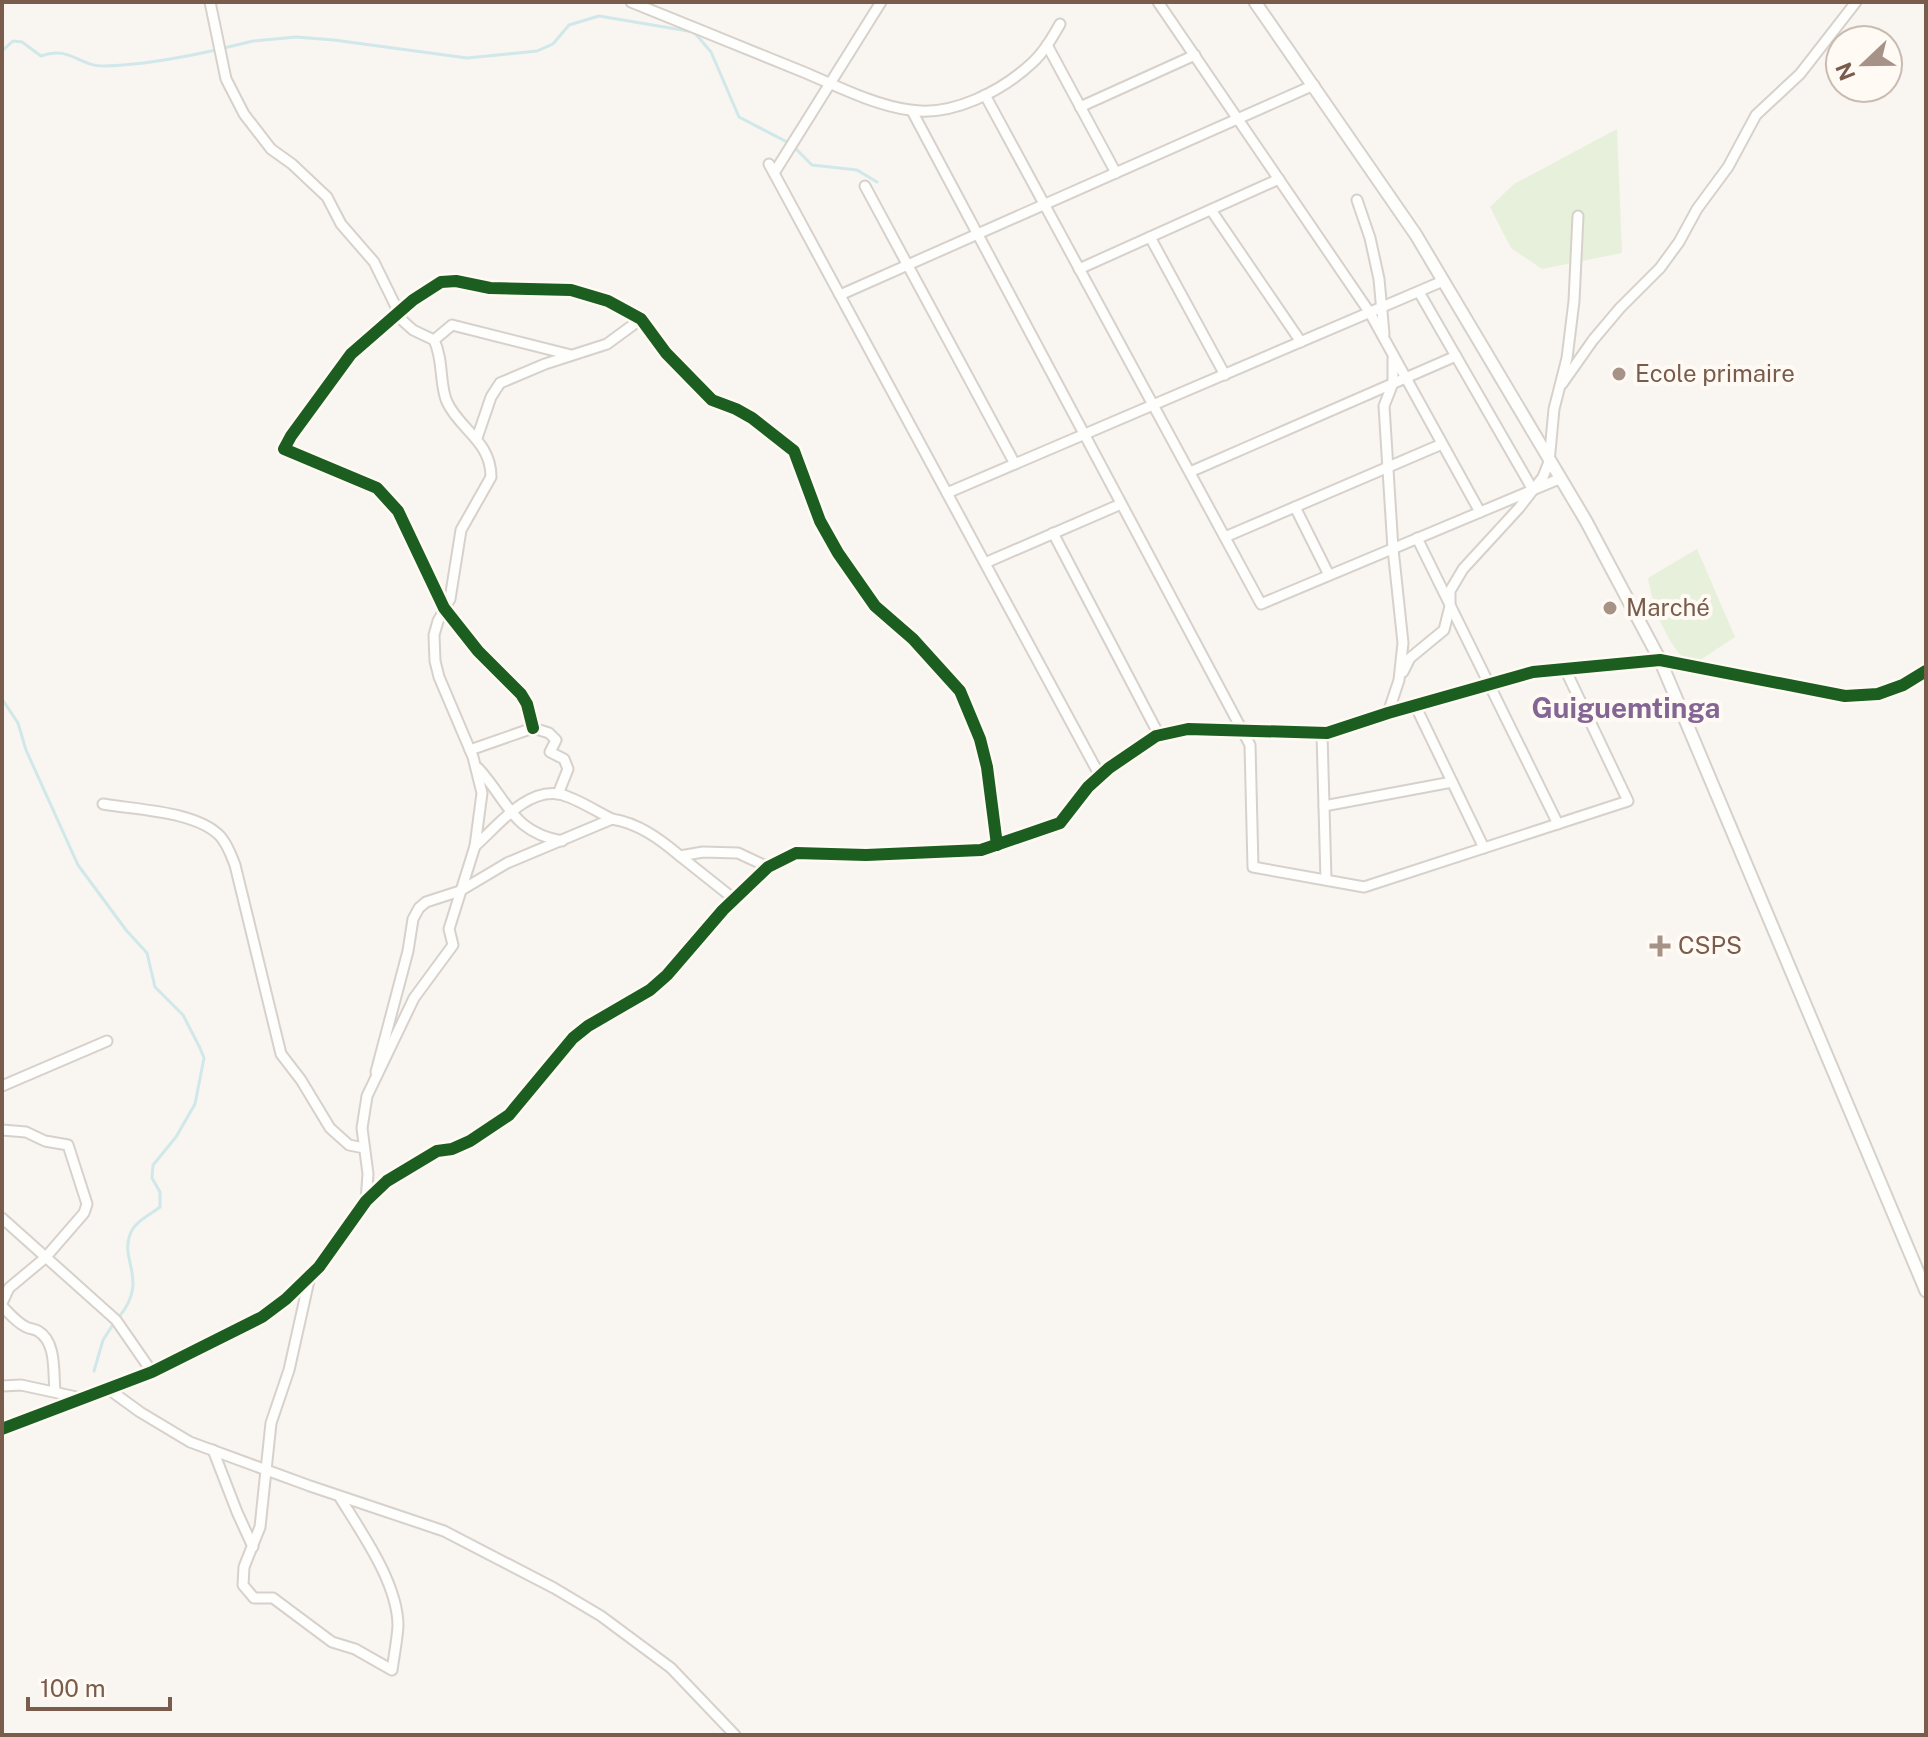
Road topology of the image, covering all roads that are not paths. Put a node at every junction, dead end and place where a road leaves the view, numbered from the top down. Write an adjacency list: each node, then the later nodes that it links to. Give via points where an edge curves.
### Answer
1 (210, 2): 32 (street, via 226,79 244,114 271,149 327,197 380,273)
2 (631, 2): 10 (street)
3 (881, 2): 10 (street)
4 (1158, 2): 9 (street)
5 (1255, 2): 11 (street)
6 (1856, 2): 42 (street, via 1800,74 1756,115 1679,242 1593,340)
7 (1060, 24): 8 (street)
8 (1047, 45): 12 (street, via 1032,63); 13 (street)
9 (1195, 55): 13 (street); 15 (street)
10 (830, 83): 14 (street); 29 (street, via 771,168)
11 (1314, 85): 15 (street); 27 (street)
12 (985, 95): 14 (street, via 941,109); 20 (street)
13 (1080, 107): 16 (street)
14 (912, 111): 23 (street)
15 (1238, 118): 16 (street); 17 (street)
16 (1116, 173): 20 (street)
17 (1279, 179): 21 (street); 31 (street)
18 (865, 186): 25 (street)
19 (1357, 200): 30 (street, via 1370,238)
20 (1044, 205): 23 (street); 26 (street)
21 (1211, 210): 24 (street); 35 (street)
22 (1578, 216): 42 (street, via 1574,301)
23 (978, 234): 25 (street); 44 (street)
24 (1150, 237): 26 (street); 39 (street)
25 (908, 265): 29 (street); 48 (street)
26 (1079, 269): 43 (street)
27 (1443, 281): 28 (street); 47 (street)
28 (1419, 292): 30 (street); 38 (street)
29 (840, 295): 53 (street)
30 (1381, 308): 31 (street); 36 (street)
31 (1370, 313): 35 (street); 36 (street)
32 (397, 314): 33 (street, via 448,280 490,288 571,290); 34 (street); 64 (street, via 351,354 284,449 377,488 389,499)
33 (641, 319): 37 (street, via 607,344); 87 (street, via 712,400 744,413 794,451 838,553 875,606 960,691 987,767)
34 (434, 340): 37 (street, via 452,325); 45 (street, via 447,402)
35 (1301, 342): 39 (street)
36 (1389, 346): 40 (street); 41 (street)
37 (571, 355): 45 (street, via 500,383)
38 (1456, 356): 40 (street); 52 (street)
39 (1225, 375): 43 (street)
40 (1406, 378): 41 (street); 46 (street)
41 (1393, 383): 49 (street, via 1384,406); 50 (street)
42 (1559, 389): 47 (street)
43 (1154, 405): 44 (street); 50 (street)
44 (1085, 434): 48 (street); 54 (street)
45 (477, 438): 64 (street, via 491,477 461,530 453,589)
46 (1442, 444): 49 (street); 56 (street)
47 (1549, 462): 51 (street); 52 (street)
48 (1015, 464): 53 (street)
49 (1388, 467): 55 (street); 60 (street)
50 (1190, 472): 58 (street)
51 (1559, 479): 52 (street); 65 (street)
52 (1533, 490): 56 (street); 63 (street, via 1463,569 1450,591)
53 (947, 493): 61 (street)
54 (1121, 504): 57 (street); 73 (street)
55 (1295, 507): 58 (street); 62 (street)
56 (1480, 512): 59 (street)
57 (1053, 533): 61 (street); 75 (street)
58 (1225, 537): 62 (street, via 1261,604)
59 (1417, 538): 60 (street); 63 (street)
60 (1393, 549): 62 (street); 68 (street, via 1403,643)
61 (985, 563): 78 (street)
62 (1329, 575)
63 (1450, 606): 68 (street, via 1444,630 1410,658); 69 (street)
64 (444, 608): 72 (street, via 521,694); 76 (street, via 434,635 435,661)
65 (1660, 660): 66 (street); 67 (street, via 1845,696 1878,694); 104 (street)
66 (1565, 669): 69 (street); 85 (street, via 1628,801)
67 (1926, 671)
68 (1399, 680): 71 (street)
69 (1489, 684): 70 (street); 85 (street)
70 (1415, 705): 71 (street); 79 (street)
71 (1388, 713): 74 (street)
72 (533, 728): 76 (street); 80 (street, via 554,736 550,752 567,763)
73 (1242, 730): 74 (street); 75 (street, via 1188,729); 92 (street, via 1250,745 1253,867)
74 (1322, 733): 82 (street)
75 (1159, 735): 78 (street)
76 (470, 750): 77 (street)
77 (476, 766): 83 (street); 88 (street, via 482,793)
78 (1100, 776): 87 (street, via 1060,823)
79 (1452, 782): 82 (street); 89 (street)
80 (558, 794): 83 (street, via 537,797); 84 (street)
81 (103, 804): 99 (street, via 184,817 220,836 235,865 281,1054 330,1128 349,1145)
82 (1324, 806): 92 (street)
83 (511, 812): 86 (street, via 528,831); 88 (street)
84 (612, 819): 86 (street); 90 (street, via 629,822)
85 (1558, 824): 89 (street)
86 (562, 841): 93 (street, via 507,863)
87 (997, 845): 91 (street, via 946,853 806,852)
88 (475, 846): 93 (street)
89 (1484, 848): 92 (street, via 1364,887)
90 (680, 856): 91 (street, via 738,853); 94 (street)
91 (768, 867): 94 (street)
92 (1326, 880)
93 (460, 891): 96 (street, via 449,929 453,945 414,998); 96 (street, via 426,902 413,919)
94 (734, 899): 100 (street, via 650,990 573,1038 509,1115 470,1141 437,1151 401,1172)
95 (107, 1041): 97 (street)
96 (374, 1082): 99 (street, via 364,1106)
97 (2, 1086)
98 (2, 1130): 102 (street, via 68,1145 83,1187 84,1213)
99 (364, 1148): 100 (street)
100 (366, 1201): 103 (street)
101 (2, 1218): 102 (street)
102 (45, 1258): 105 (street, via 18,1278); 106 (street, via 116,1320)
103 (310, 1276): 106 (street, via 262,1317); 113 (street, via 271,1423)
104 (1926, 1291)
105 (2, 1304): 109 (street, via 18,1322 45,1338)
106 (152, 1372): 108 (street)
107 (2, 1386): 109 (street)
108 (107, 1388): 110 (street); 112 (street, via 190,1442)
109 (55, 1391): 110 (street)
110 (81, 1398): 111 (street)
111 (2, 1429)
112 (213, 1450): 113 (street); 115 (street)
113 (267, 1470): 114 (street); 115 (street)
114 (339, 1496): 115 (street, via 370,1545 394,1602 398,1626 392,1670 332,1642 273,1598 254,1598 247,1592 242,1577); 116 (street, via 444,1531 601,1616 671,1668)
115 (253, 1547)
116 (735, 1735)

